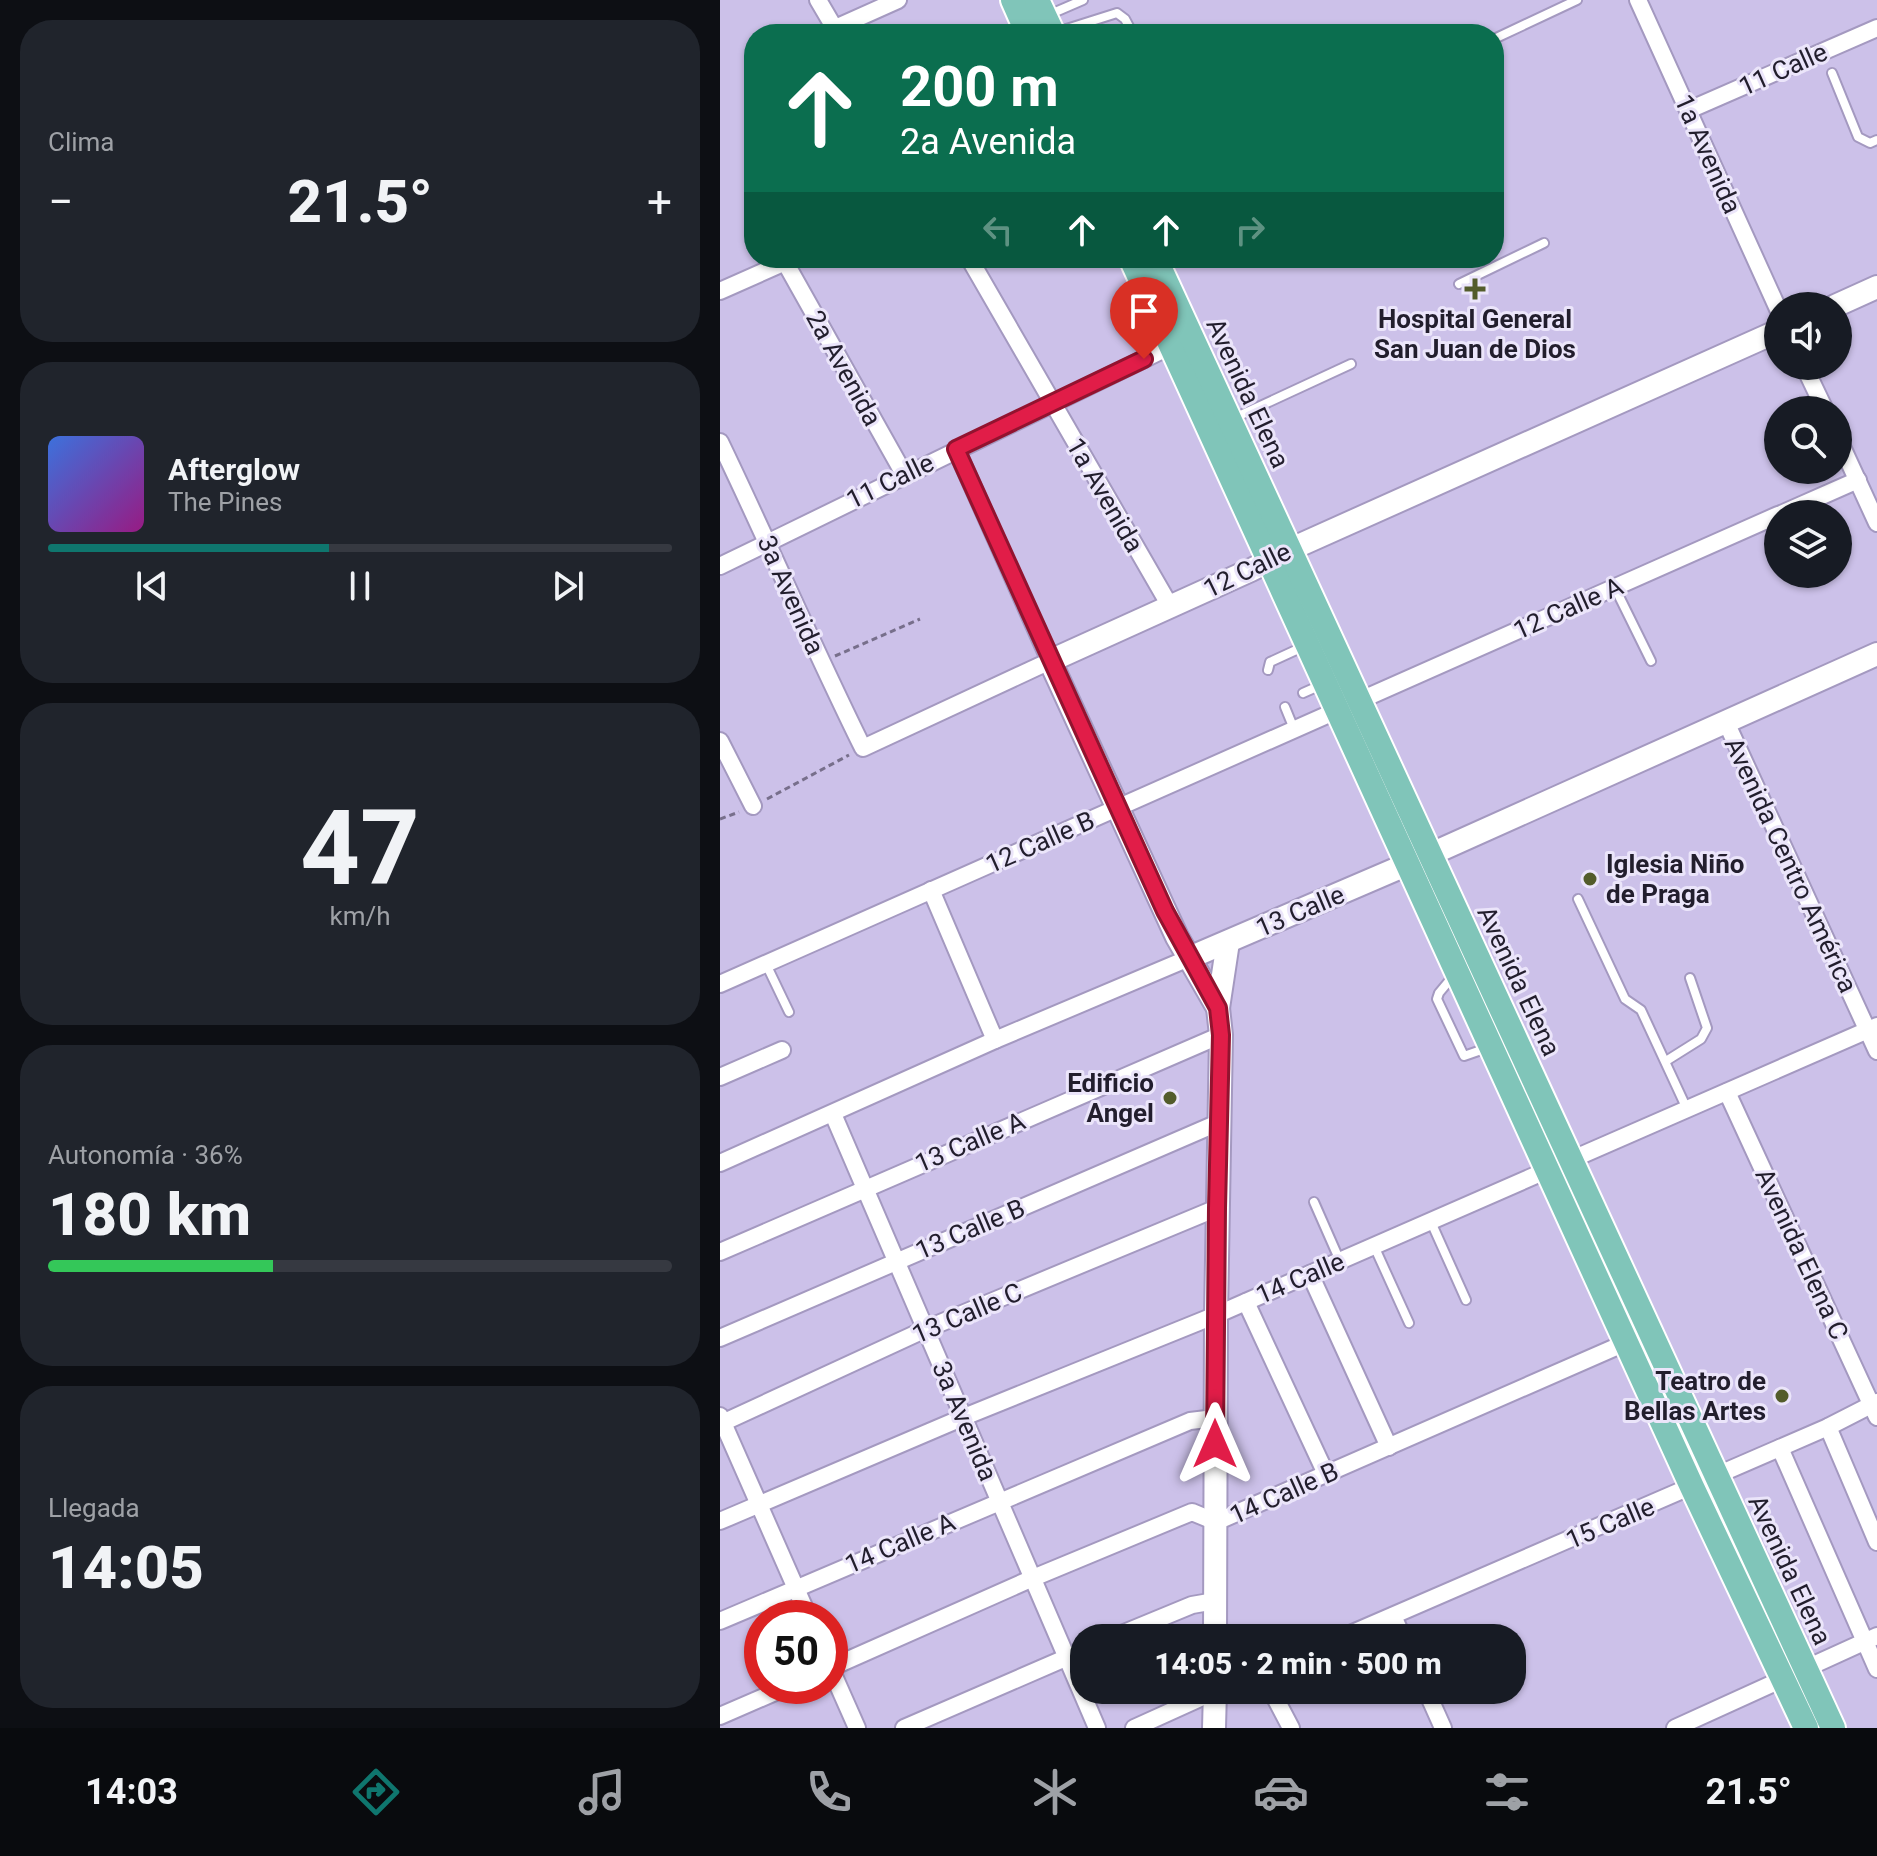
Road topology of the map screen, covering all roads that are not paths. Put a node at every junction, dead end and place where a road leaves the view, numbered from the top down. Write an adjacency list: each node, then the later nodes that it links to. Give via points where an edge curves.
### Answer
1 (818, 0): 7 (street)
2 (897, 0): 8 (street)
3 (1013, 0): 9 (main road)
4 (1083, 0): 9 (lane)
5 (1577, 0): 12 (lane)
6 (1638, 0): 14 (street, 1a Avenida)
7 (828, 24)
8 (848, 24)
9 (1043, 24): 10 (lane, via 1117,13)
10 (1128, 24)
11 (1877, 28): 14 (street, 11 Calle)
12 (1504, 34)
13 (1832, 73): 15 (lane, via 1858,137 1864,142)
14 (1689, 110): 27 (street, 1a Avenida)
15 (1877, 140)
16 (1544, 243): 17 (lane)
17 (1504, 262)
18 (771, 268): 26 (street)
19 (793, 268): 37 (street, 2a Avenida)
20 (975, 268): 32 (street, 1a Avenida)
21 (1137, 268): 30 (main road, Avenida Elena)
22 (1158, 268): 30 (main road, Avenida Elena)
23 (1492, 268): 24 (lane)
24 (1459, 284)
25 (1877, 287): 28 (main road)
26 (720, 291)
27 (1770, 292)
28 (1852, 298)
29 (1764, 337): 43 (main road, 12 Calle)
30 (1181, 341): 32 (street, 11 Calle); 33 (main road, Avenida Elena); 43 (main road, Avenida Elena)
31 (1351, 364): 33 (lane)
32 (1053, 402): 35 (street, 11 Calle); 46 (street, 1a Avenida)
33 (1230, 420): 43 (main road, Avenida Elena)
34 (720, 442): 42 (street, 3a Avenida)
35 (956, 449): 37 (street, 11 Calle); 49 (street)
36 (1852, 467): 38 (street)
37 (904, 474): 42 (street, 11 Calle)
38 (1858, 480): 39 (street, 12 Calle A); 41 (street)
39 (1813, 500)
40 (1764, 522): 45 (street, 12 Calle A)
41 (1877, 523)
42 (768, 541): 44 (street, 11 Calle); 57 (street, 3a Avenida)
43 (1279, 555): 46 (main road, 12 Calle); 47 (main road, Avenida Elena); 52 (main road, Avenida Elena)
44 (720, 566)
45 (1614, 587): 50 (lane); 52 (street, 12 Calle A)
46 (1170, 606): 49 (main road, 12 Calle)
47 (1307, 645): 51 (lane, via 1270,662); 52 (main road, Avenida Elena, via 1314,688)
48 (1877, 654): 54 (main road, 13 Calle)
49 (1050, 661): 57 (street, 12 Calle); 59 (main road)
50 (1651, 661)
51 (1268, 670)
52 (1348, 705): 55 (street, 12 Calle B); 60 (main road, Avenida Elena)
53 (1285, 707): 55 (lane)
54 (1726, 722): 60 (main road, 13 Calle); 70 (street, Avenida Centro América)
55 (1294, 729): 59 (street, 12 Calle B)
56 (720, 741): 58 (street)
57 (863, 748)
58 (753, 806)
59 (1117, 808): 61 (street, 12 Calle B); 64 (main road)
60 (1419, 860): 63 (main road, 13 Calle); 81 (main road, Avenida Elena); 83 (main road, Avenida Elena, via 1456,971)
61 (931, 890): 65 (street, 12 Calle B); 72 (street)
62 (1578, 899): 75 (lane, via 1625,999 1641,1010)
63 (1228, 942): 64 (main road, 13 Calle); 68 (main road)
64 (1189, 958): 68 (main road); 72 (street, 13 Calle)
65 (766, 963): 67 (street, 12 Calle B); 69 (lane)
66 (1690, 978): 75 (lane, via 1707,1028 1701,1039)
67 (720, 984)
68 (1218, 1008): 71 (main road)
69 (789, 1012)
70 (1872, 1028): 74 (street, Avenida Centro América); 77 (street, 14 Calle)
71 (1221, 1035): 80 (main road); 84 (street, 13 Calle A)
72 (995, 1040): 79 (street, 13 Calle)
73 (782, 1050): 76 (street)
74 (1877, 1051)
75 (1666, 1061): 78 (lane)
76 (720, 1077)
77 (1727, 1092): 78 (street, 14 Calle); 100 (street, Avenida Elena C)
78 (1687, 1110): 81 (street, 14 Calle)
79 (833, 1114): 82 (street, 13 Calle); 84 (street, 3a Avenida)
80 (1220, 1122): 86 (main road); 90 (street, 13 Calle B)
81 (1571, 1160): 83 (street, 14 Calle); 99 (main road, Avenida Elena)
82 (720, 1163)
83 (1548, 1171): 87 (street, 14 Calle); 99 (main road, Avenida Elena)
84 (865, 1187): 89 (street, 13 Calle A); 90 (street, 3a Avenida)
85 (1314, 1202): 91 (lane)
86 (1217, 1208): 95 (main road); 97 (street, 13 Calle C)
87 (1431, 1222): 88 (street, 14 Calle); 93 (lane)
88 (1374, 1246): 91 (street, 14 Calle); 96 (lane)
89 (720, 1252)
90 (897, 1260): 97 (street, 3a Avenida); 98 (street, 13 Calle B)
91 (1340, 1261): 92 (street, 14 Calle)
92 (1310, 1274): 94 (street, 14 Calle); 105 (street)
93 (1466, 1300)
94 (1246, 1302): 95 (street, 14 Calle); 107 (street)
95 (1216, 1315): 101 (street, 14 Calle); 102 (main road)
96 (1409, 1323)
97 (926, 1329): 101 (street, 3a Avenida); 103 (street, 13 Calle C)
98 (720, 1338)
99 (1637, 1338): 105 (street, 14 Calle B); 108 (main road, Avenida Elena); 109 (main road, Avenida Elena)
100 (1875, 1408): 104 (street, 15 Calle)
101 (964, 1417): 110 (street, 3a Avenida); 111 (street, 14 Calle)
102 (1215, 1418): 110 (street, 14 Calle A, via 1190,1421); 113 (main road)
103 (721, 1421): 111 (street)
104 (1828, 1427): 106 (street, 15 Calle); 114 (street)
105 (1389, 1447): 107 (street, 14 Calle B)
106 (1780, 1448): 108 (street, 15 Calle); 125 (street)
107 (1326, 1474): 113 (street, 14 Calle B)
108 (1716, 1476): 109 (street, 15 Calle); 130 (main road, Avenida Elena)
109 (1692, 1487): 119 (street, 15 Calle); 130 (main road, Avenida Elena)
110 (999, 1501): 115 (street, 3a Avenida); 116 (street, 14 Calle A)
111 (759, 1505): 112 (street, 14 Calle); 116 (street)
112 (720, 1521)
113 (1216, 1522): 115 (street, 14 Calle B, via 1192,1512); 118 (main road)
114 (1877, 1542)
115 (1033, 1578): 127 (street, 3a Avenida); 128 (street, 14 Calle B)
116 (796, 1588): 117 (street); 120 (street, 14 Calle A)
117 (801, 1600)
118 (1215, 1601): 121 (street); 122 (main road)
119 (1393, 1616): 123 (street, 15 Calle); 124 (street)
120 (720, 1621)
121 (1146, 1624)
122 (1215, 1624)
123 (1374, 1624)
124 (1397, 1624)
125 (1871, 1639): 129 (street); 130 (street)
126 (1070, 1655): 127 (street)
127 (1066, 1657): 139 (street); 140 (street, 3a Avenida)
128 (848, 1660)
129 (1877, 1669)
130 (1794, 1673): 145 (street); 146 (main road, Avenida Elena); 147 (main road, Avenida Elena)
131 (748, 1704): 137 (street)
132 (846, 1704): 138 (street)
133 (1186, 1704): 141 (street)
134 (1215, 1704): 142 (main road)
135 (1278, 1704): 143 (street)
136 (1432, 1704): 144 (street)
137 (720, 1716)
138 (857, 1728)
139 (904, 1728)
140 (1097, 1728)
141 (1134, 1728)
142 (1214, 1728)
143 (1291, 1728)
144 (1443, 1728)
145 (1675, 1728)
146 (1806, 1728)
147 (1833, 1728)

